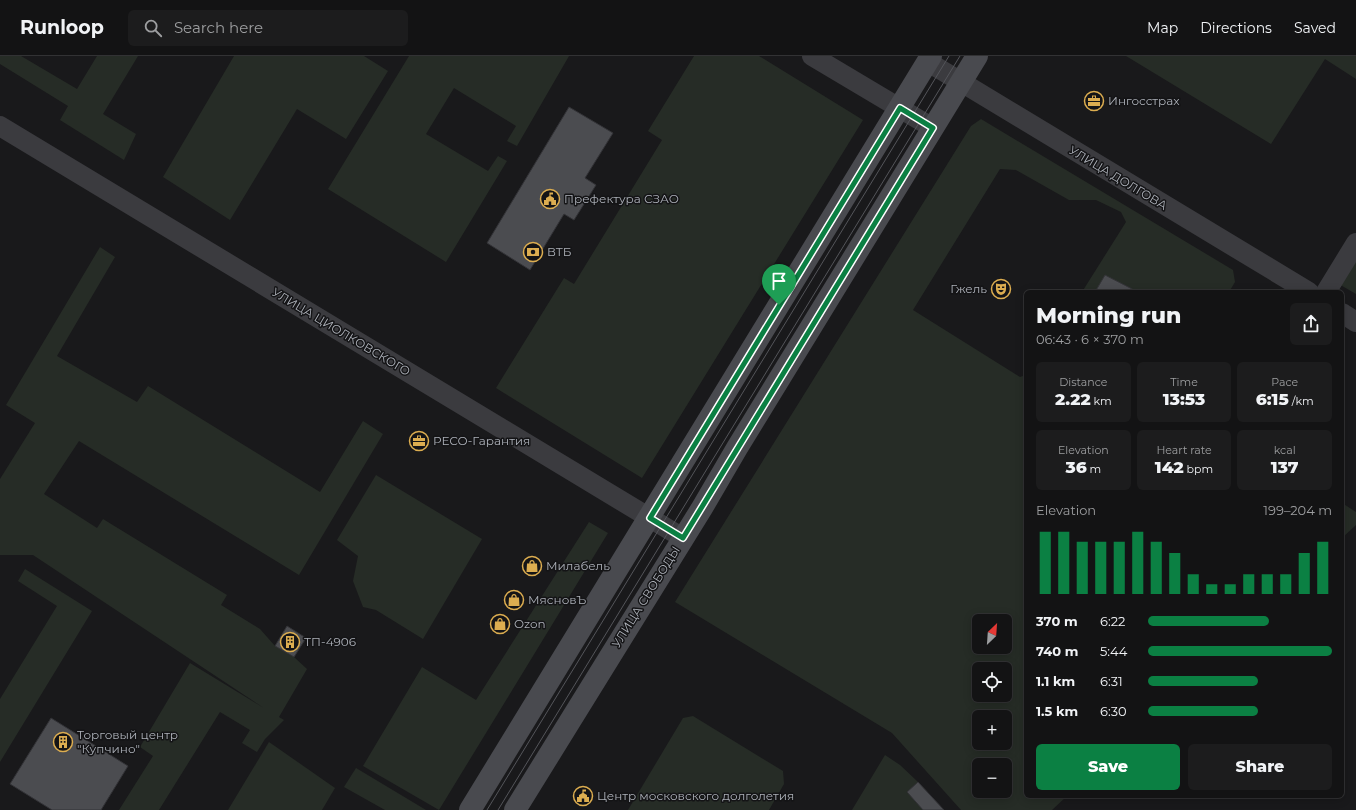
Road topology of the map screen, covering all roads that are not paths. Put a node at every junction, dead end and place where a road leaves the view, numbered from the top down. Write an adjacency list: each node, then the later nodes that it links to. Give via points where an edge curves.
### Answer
1 (812, 56): 5 (street)
2 (977, 56): 4 (main road, УЛИЦА СВОБОДЫ)
3 (930, 59): 4 (street, УЛИЦА ДОЛГОВА); 5 (main road)
4 (961, 82): 7 (main road, УЛИЦА СВОБОДЫ); 9 (street, УЛИЦА ДОЛГОВА)
5 (900, 108): 7 (street); 13 (main road)
6 (0, 126): 13 (street, УЛИЦА ЦИОЛКОВСКОГО)
7 (933, 128): 14 (main road, УЛИЦА СВОБОДЫ)
8 (1356, 243): 10 (street)
9 (1306, 290)
10 (1327, 290)
11 (1344, 314): 12 (street)
12 (1356, 322)
13 (650, 518): 14 (street, УЛИЦА ЦИОЛКОВСКОГО); 15 (main road)
14 (683, 538): 16 (main road, УЛИЦА СВОБОДЫ)
15 (470, 810)
16 (515, 810)

